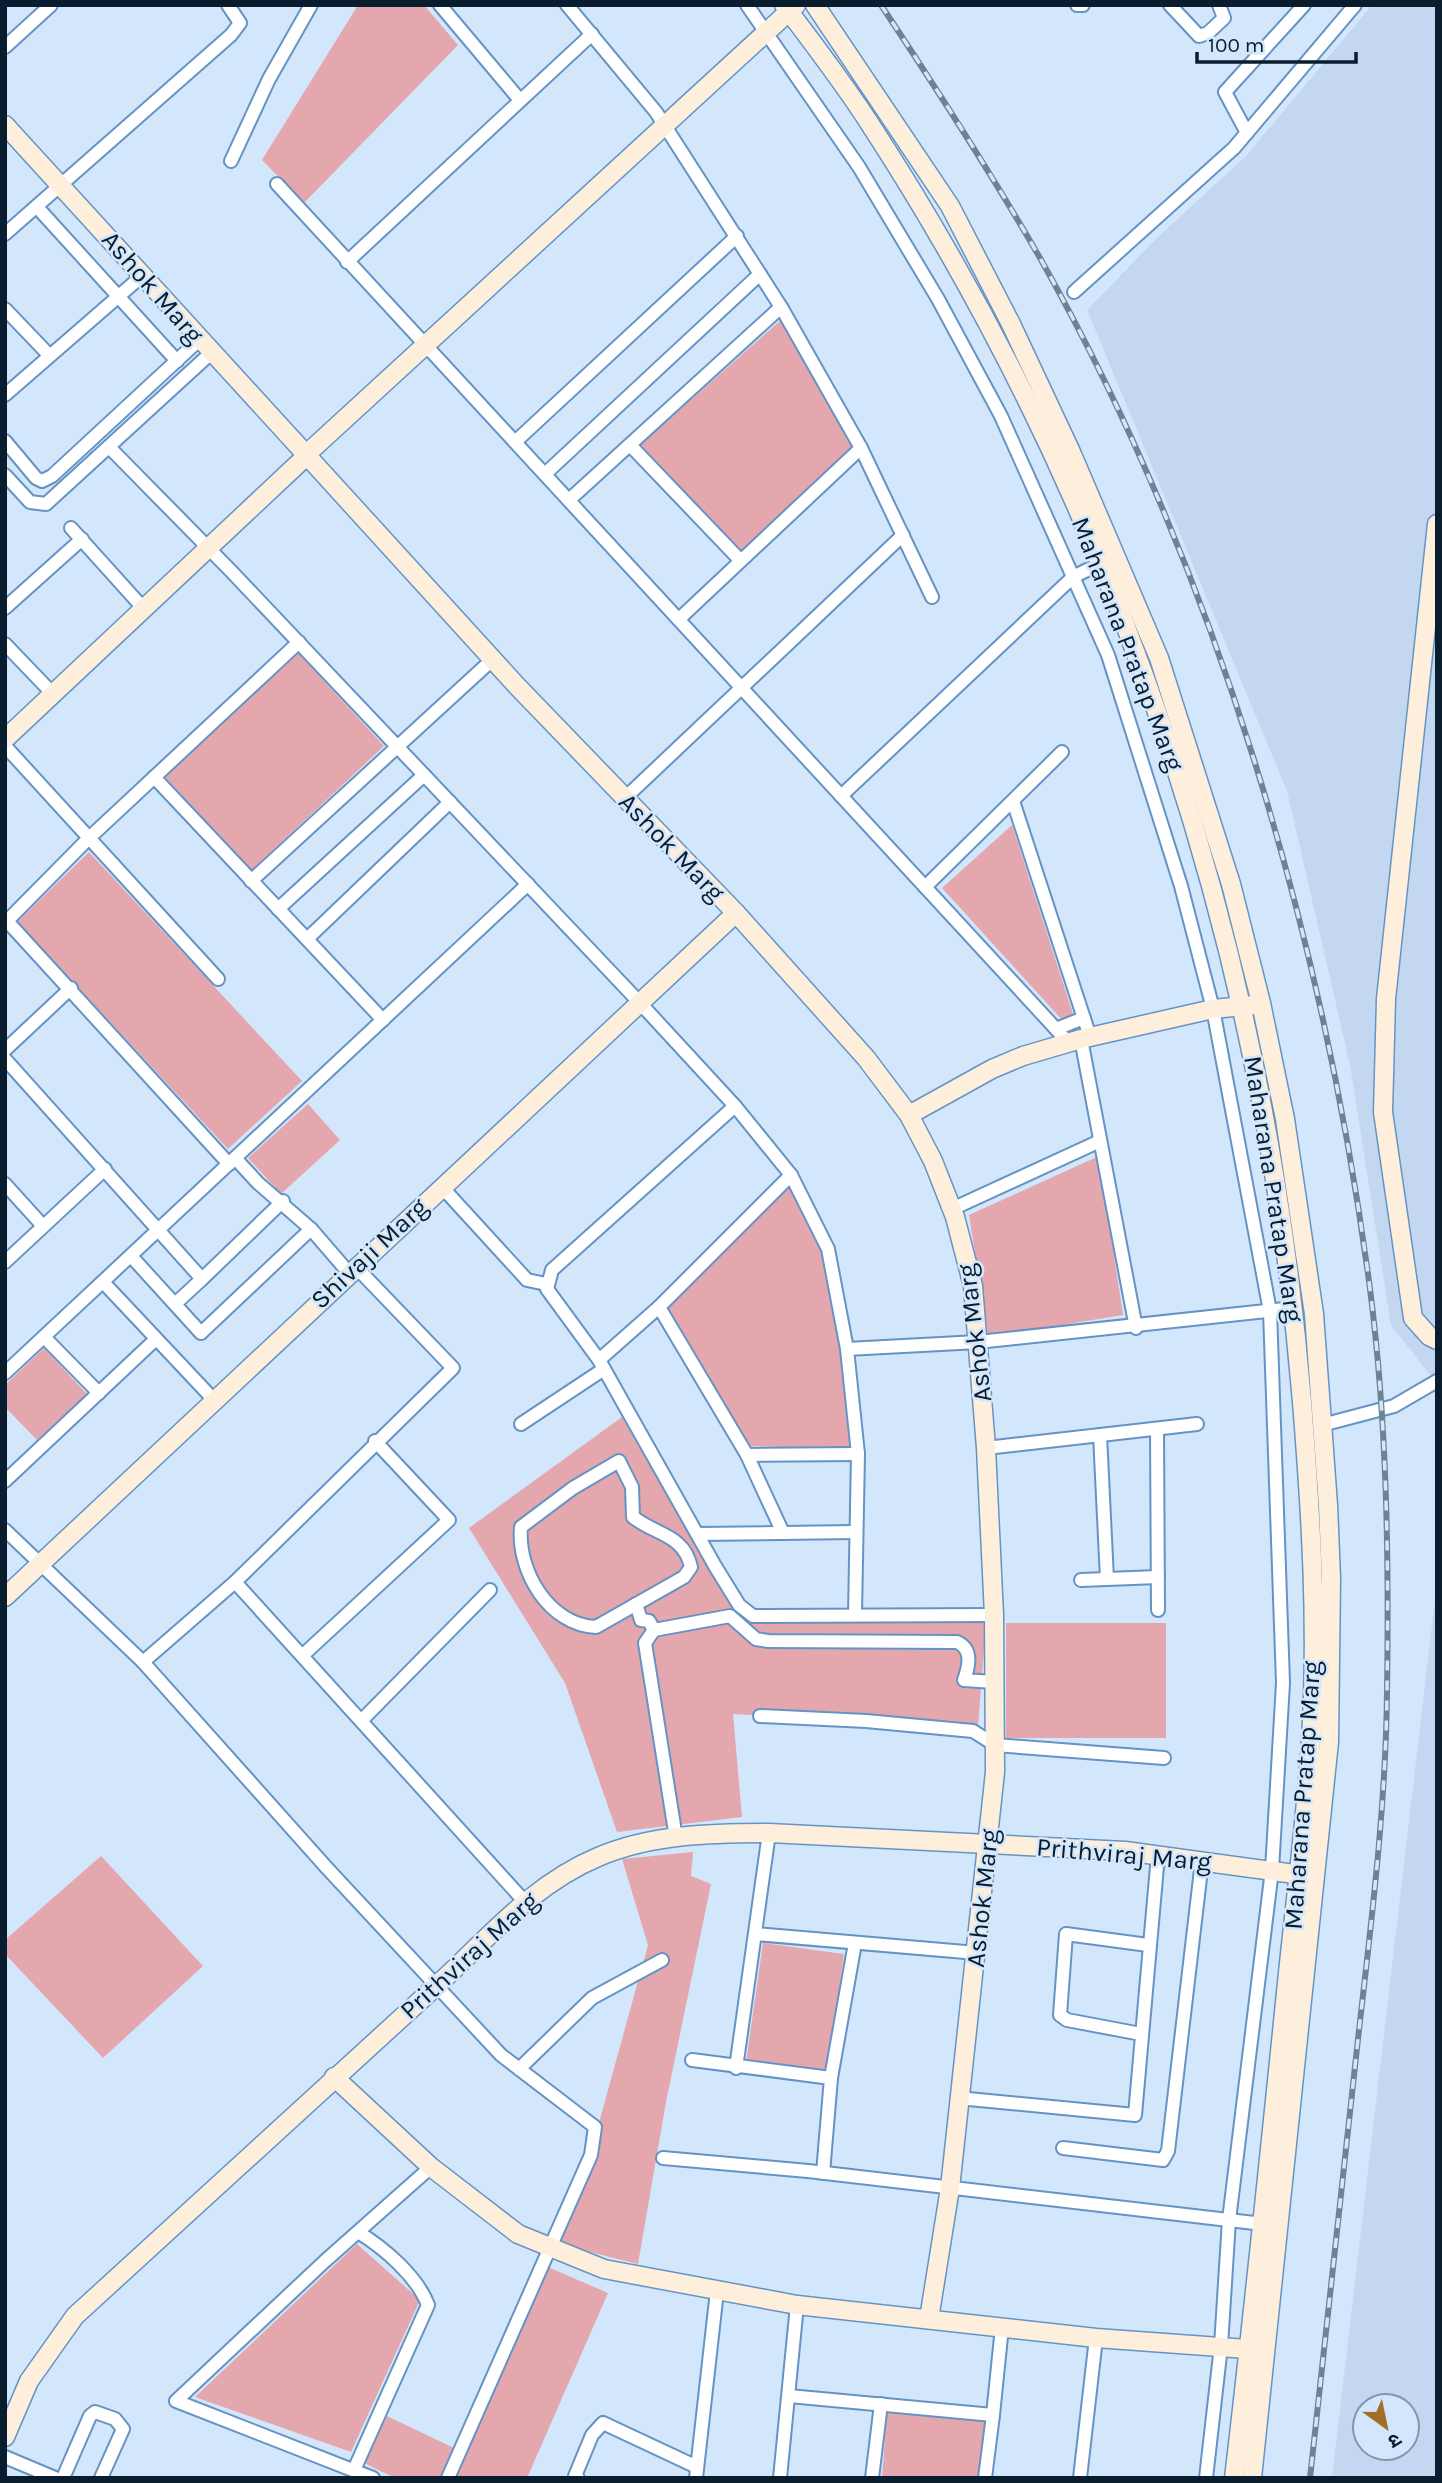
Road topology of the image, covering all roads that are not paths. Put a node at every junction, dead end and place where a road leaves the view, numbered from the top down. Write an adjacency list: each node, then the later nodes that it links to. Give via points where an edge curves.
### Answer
1 (228, 5): 24 (street, via 240,23 231,36)
2 (312, 5): 22 (street, via 269,79)
3 (440, 5): 18 (street)
4 (567, 5): 16 (street)
5 (747, 5): 15 (street)
6 (815, 5): 54 (street, Maharana Pratap Marg, via 950,206 1017,336)
7 (1077, 5): 8 (street)
8 (1083, 5)
9 (1170, 5): 10 (street, via 1199,36 1224,18)
10 (1219, 5)
11 (1304, 5): 21 (street, via 1225,92)
12 (1355, 5): 21 (street)
13 (49, 6): 17 (street)
14 (790, 7): 15 (street); 54 (street, Maharana Pratap Marg, via 867,118 985,318)
15 (766, 33): 19 (street); 56 (street, via 859,167 938,299 1001,416)
16 (592, 34): 18 (street); 19 (street)
17 (5, 47)
18 (519, 99): 28 (street)
19 (664, 125): 27 (street); 35 (street)
20 (6, 126): 24 (street, Ashok Marg)
21 (1247, 132): 31 (street)
22 (232, 161)
23 (277, 184): 28 (street)
24 (62, 186): 25 (street); 30 (street, Ashok Marg)
25 (37, 207): 26 (street); 32 (street)
26 (5, 234)
27 (737, 236): 29 (street); 41 (street)
28 (347, 262): 35 (street)
29 (760, 274): 33 (street); 46 (street)
30 (143, 275): 32 (street); 36 (street, Ashok Marg)
31 (1074, 292)
32 (118, 295): 37 (street); 38 (street)
33 (780, 307): 42 (street); 44 (street)
34 (5, 309): 37 (street)
35 (426, 344): 41 (street); 45 (street)
36 (205, 347): 38 (street); 43 (street); 45 (street, Ashok Marg)
37 (49, 355): 39 (street)
38 (177, 361): 40 (street, via 42,481)
39 (5, 395)
40 (5, 441)
41 (515, 442): 46 (street)
42 (630, 445): 48 (street); 55 (street)
43 (109, 447): 47 (street, via 46,504 30,502); 53 (street)
44 (861, 448): 51 (street); 55 (street)
45 (306, 455): 53 (street); 63 (street, Ashok Marg)
46 (545, 474): 48 (street)
47 (5, 475)
48 (569, 500): 60 (street)
49 (1437, 524): 121 (street, via 1386,999 1383,1112 1413,1318)
50 (71, 528): 52 (street)
51 (903, 535): 57 (street); 64 (street)
52 (82, 539): 58 (street); 59 (street)
53 (208, 549): 59 (street); 61 (street)
54 (1109, 559): 56 (street); 87 (street, Maharana Pratap Marg, via 1159,658 1194,760); 88 (street, Maharana Pratap Marg, via 1212,888)
55 (740, 560): 60 (street)
56 (1073, 577): 72 (street); 89 (street, via 1108,655 1143,759)
57 (932, 597)
58 (5, 608)
59 (144, 609): 65 (street)
60 (679, 619): 64 (street)
61 (299, 642): 68 (street); 71 (street)
62 (5, 645): 65 (street)
63 (493, 659): 68 (street); 73 (street, Ashok Marg)
64 (742, 688): 72 (street); 73 (street)
65 (53, 694): 66 (street)
66 (5, 739)
67 (5, 746): 76 (street)
68 (397, 747): 70 (street); 77 (street)
69 (1062, 752): 74 (street)
70 (424, 775): 75 (street); 80 (street)
71 (154, 777): 76 (street); 77 (street)
72 (841, 796): 79 (street)
73 (625, 798): 81 (street, Ashok Marg)
74 (1013, 801): 79 (street); 90 (street)
75 (450, 802): 78 (street); 83 (street)
76 (88, 839): 82 (street); 84 (street)
77 (251, 881): 80 (street)
78 (528, 884): 86 (street); 91 (street)
79 (925, 887): 92 (street)
80 (278, 909): 83 (street)
81 (736, 912): 86 (street, Shivaji Marg); 96 (street, Ashok Marg, via 866,1058)
82 (6, 922): 85 (street)
83 (307, 939): 91 (street)
84 (218, 979)
85 (71, 988): 93 (street); 98 (street)
86 (640, 1003): 95 (street); 102 (street, Shivaji Marg)
87 (1261, 1003): 88 (street); 131 (street, Maharana Pratap Marg, via 1302,1221)
88 (1243, 1007): 89 (street); 116 (street, Maharana Pratap Marg, via 1268,1125)
89 (1213, 1009): 92 (street); 117 (street)
90 (1084, 1018): 92 (street); 92 (street)
91 (383, 1020): 98 (street)
92 (1074, 1037): 96 (street, via 992,1069); 97 (street)
93 (5, 1050)
94 (5, 1059): 99 (street)
95 (735, 1106): 100 (street); 113 (street, via 552,1270)
96 (909, 1115): 104 (street, Ashok Marg)
97 (1100, 1141): 104 (street); 118 (street)
98 (232, 1161): 103 (street); 106 (street)
99 (105, 1169): 105 (street); 106 (street)
100 (791, 1175): 115 (street); 123 (street, via 828,1249)
101 (5, 1184): 105 (street)
102 (441, 1186): 110 (street, Shivaji Marg); 113 (street, via 527,1280)
103 (283, 1201): 107 (street); 111 (street)
104 (952, 1209): 122 (street, Ashok Marg, via 973,1286)
105 (43, 1226): 109 (street)
106 (160, 1229): 108 (street); 111 (street)
107 (311, 1229): 110 (street); 114 (street, via 201,1333)
108 (131, 1256): 112 (street); 114 (street)
109 (5, 1262)
110 (352, 1270): 128 (street, Shivaji Marg); 134 (street, via 453,1368)
111 (202, 1279): 114 (street)
112 (103, 1282): 119 (street); 120 (street)
113 (546, 1284): 124 (street)
114 (175, 1304)
115 (659, 1307): 124 (street); 137 (street)
116 (1294, 1308): 117 (street); 168 (street, Maharana Pratap Marg, via 1311,1505)
117 (1270, 1311): 118 (street); 167 (street, via 1283,1683)
118 (1136, 1328): 122 (street)
119 (44, 1337): 125 (street); 127 (street)
120 (156, 1339): 127 (street); 128 (street)
121 (1437, 1340)
122 (978, 1342): 123 (street); 135 (street, Ashok Marg)
123 (847, 1349): 136 (street)
124 (601, 1365): 129 (street); 142 (street)
125 (6, 1370)
126 (1437, 1381): 131 (street, via 1394,1405)
127 (99, 1393): 138 (street)
128 (214, 1400): 143 (street, Shivaji Marg)
129 (521, 1424)
130 (1198, 1424): 132 (street)
131 (1322, 1425): 168 (street, Maharana Pratap Marg, via 1331,1578 1329,1742)
132 (1157, 1429): 133 (street); 144 (street)
133 (1100, 1435): 135 (street); 145 (street)
134 (375, 1441): 147 (street); 155 (street, via 449,1520)
135 (986, 1448): 153 (street, Ashok Marg)
136 (858, 1454): 137 (street); 140 (street)
137 (747, 1455): 141 (street)
138 (5, 1481)
139 (5, 1530): 143 (street)
140 (855, 1532): 141 (street); 152 (street)
141 (783, 1533): 142 (street)
142 (697, 1534): 152 (street, via 739,1605 753,1616)
143 (39, 1565): 149 (street, Shivaji Marg); 156 (street)
144 (1158, 1577): 145 (street); 151 (street)
145 (1107, 1579): 146 (street)
146 (1081, 1580)
147 (235, 1582): 155 (street); 156 (street)
148 (490, 1590): 159 (street)
149 (5, 1597)
150 (636, 1604): 150 (street, via 596,1627 562,1618 538,1592 519,1544 521,1527 619,1461 632,1488 633,1517 673,1537 688,1553 691,1567 684,1577); 154 (street, via 641,1620 649,1621)
151 (1158, 1610)
152 (855, 1614): 153 (street)
153 (994, 1615): 157 (street, Ashok Marg)
154 (654, 1630): 157 (street, via 730,1616 756,1639 768,1641 957,1642 969,1654 964,1680); 163 (street, via 645,1643)
155 (303, 1655): 159 (street)
156 (143, 1662): 175 (street)
157 (994, 1682): 160 (street, Ashok Marg)
158 (760, 1716): 160 (street, via 973,1731)
159 (362, 1720): 169 (street)
160 (995, 1745): 161 (street); 164 (street, Ashok Marg)
161 (1164, 1758)
162 (769, 1833): 163 (street, Prithviraj Marg); 164 (street, Prithviraj Marg); 170 (street)
163 (676, 1838): 169 (street, Prithviraj Marg, via 597,1857)
164 (989, 1843): 165 (street, Prithviraj Marg); 173 (street, Ashok Marg)
165 (1158, 1855): 166 (street, Prithviraj Marg); 172 (street)
166 (1202, 1861): 167 (street, Prithviraj Marg); 183 (street, via 1168,2151 1163,2160)
167 (1272, 1870): 168 (street, Prithviraj Marg); 188 (street)
168 (1306, 1876): 189 (street, Maharana Pratap Marg); 198 (street, Maharana Pratap Marg)
169 (525, 1902): 175 (street, Prithviraj Marg)
170 (755, 1934): 171 (street); 178 (street)
171 (855, 1943): 173 (street); 181 (street)
172 (1148, 1945): 176 (street); 176 (street, via 1066,1934 1060,2015)
173 (976, 1953): 182 (street, Ashok Marg)
174 (662, 1960): 179 (street, via 592,1998)
175 (436, 1987): 179 (street); 180 (street, Prithviraj Marg)
176 (1141, 2034): 182 (street, via 1135,2115)
177 (692, 2060): 178 (street)
178 (736, 2068): 181 (street)
179 (519, 2069): 191 (street, via 595,2127 591,2155)
180 (334, 2077): 185 (street); 202 (street, Prithviraj Marg, via 75,2316 29,2381)
181 (831, 2078): 186 (street)
182 (958, 2098): 187 (street, Ashok Marg)
183 (1063, 2148)
184 (663, 2158): 186 (street)
185 (431, 2167): 190 (street); 191 (street, via 518,2234)
186 (822, 2173): 187 (street)
187 (950, 2188): 188 (street); 194 (street, Ashok Marg)
188 (1229, 2220): 189 (street); 197 (street)
189 (1263, 2224): 198 (street, Maharana Pratap Marg)
190 (358, 2232): 204 (street, via 380,2245 420,2285 428,2305); 204 (street, via 176,2401)
191 (552, 2247): 192 (street, via 604,2269); 210 (street)
192 (717, 2291): 193 (street); 205 (street)
193 (797, 2305): 194 (street); 199 (street)
194 (929, 2319): 195 (street)
195 (1002, 2327): 196 (street); 201 (street)
196 (1096, 2337): 197 (street); 215 (street)
197 (1221, 2346): 198 (street); 216 (street)
198 (1256, 2350): 217 (street, Maharana Pratap Marg); 218 (street, Maharana Pratap Marg)
199 (789, 2396): 200 (street); 212 (street)
200 (881, 2404): 201 (street); 213 (street)
201 (993, 2415): 214 (street)
202 (5, 2437)
203 (5, 2458): 206 (street)
204 (354, 2470): 209 (street)
205 (696, 2472): 211 (street, via 603,2423 592,2435)
206 (55, 2478)
207 (63, 2478): 208 (street, via 95,2412 115,2419 123,2429)
208 (101, 2478)
209 (373, 2478)
210 (448, 2478)
211 (578, 2478)
212 (780, 2478)
213 (872, 2478)
214 (985, 2478)
215 (1080, 2478)
216 (1206, 2478)
217 (1234, 2478)
218 (1251, 2478)

